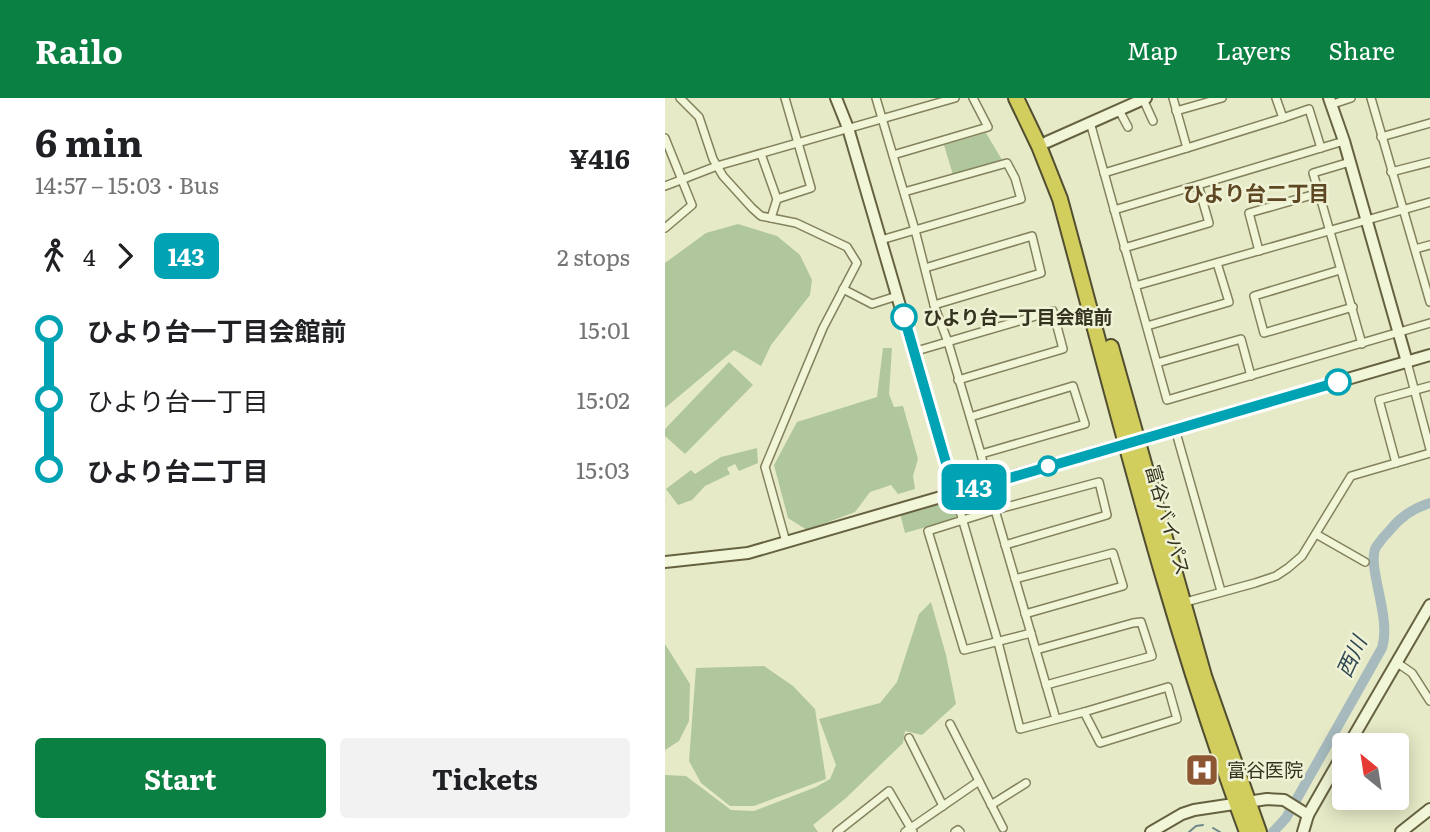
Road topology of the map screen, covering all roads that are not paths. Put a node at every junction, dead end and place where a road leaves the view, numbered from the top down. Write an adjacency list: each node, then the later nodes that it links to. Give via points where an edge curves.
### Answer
1 (680, 98): 36 (street, via 699,117)
2 (785, 98): 28 (street)
3 (836, 98): 24 (street)
4 (876, 98): 18 (street)
5 (955, 98): 18 (street)
6 (973, 98): 33 (street, via 988,127)
7 (1016, 98): 83 (highway, 富谷バイパス, via 1060,199)
8 (1026, 98): 29 (highway, 富谷バイパス)
9 (1173, 98): 17 (street)
10 (1221, 98): 17 (street)
11 (1276, 98): 19 (street)
12 (1351, 98): 15 (street)
13 (1371, 98): 25 (street)
14 (1144, 99): 16 (street); 20 (street)
15 (1331, 101): 26 (street)
16 (1119, 110): 21 (street); 23 (street)
17 (1177, 111): 30 (street)
18 (883, 118): 24 (street); 33 (street)
19 (1283, 118): 30 (street); 31 (street, via 1309,109)
20 (1153, 121)
21 (1090, 122): 29 (street); 38 (street)
22 (1430, 123): 25 (street)
23 (1128, 127)
24 (848, 128): 28 (street); 53 (street)
25 (1381, 137): 37 (street)
26 (1344, 141): 31 (street); 34 (street)
27 (666, 142): 39 (street)
28 (799, 142): 32 (street); 44 (street, via 811,188)
29 (1047, 142): 83 (highway, 富谷バイパス, via 1077,226)
30 (1187, 148): 38 (street)
31 (1321, 148): 41 (street)
32 (761, 154): 36 (street); 44 (street)
33 (893, 155): 42 (street)
34 (1350, 162): 43 (street, via 1313,173); 49 (street)
35 (1430, 162): 37 (street)
36 (717, 166): 39 (street); 48 (street, via 752,208)
37 (1391, 172): 46 (street)
38 (1104, 173): 47 (street)
39 (683, 180): 40 (street); 50 (street, via 692,205)
40 (665, 186)
41 (1198, 186): 47 (street); 55 (street, via 1209,223)
42 (904, 192): 51 (street); 51 (street, via 1007,163 1015,178 1021,199)
43 (1319, 192): 52 (street); 57 (street, via 1249,213)
44 (777, 200): 48 (street)
45 (1430, 202): 46 (street)
46 (1403, 209): 49 (street); 56 (street)
47 (1114, 210): 55 (street)
48 (771, 218): 63 (street, via 796,223 847,247 857,264)
49 (1367, 219): 52 (street); 70 (street)
50 (665, 228)
51 (915, 230): 53 (street); 59 (street)
52 (1330, 230): 57 (street); 60 (street)
53 (881, 240): 64 (street)
54 (1430, 245): 56 (street)
55 (1124, 248): 61 (street)
56 (1415, 249): 62 (street)
57 (1259, 251): 58 (street)
58 (1217, 263): 61 (street); 69 (street, via 1229,302)
59 (925, 268): 66 (street); 66 (street, via 1032,236 1041,273)
60 (1340, 270): 67 (street); 67 (street, via 1254,296 1264,333)
61 (1135, 286): 69 (street)
62 (1428, 286): 65 (street)
63 (843, 289): 64 (street, via 872,304); 92 (street, via 765,467)
64 (897, 296): 73 (street)
65 (1430, 302)
66 (934, 305): 71 (street)
67 (1353, 307): 72 (street)
68 (1430, 323): 70 (street)
69 (1147, 326): 76 (street)
70 (1399, 332): 72 (street); 75 (street)
71 (948, 342): 73 (street); 78 (street); 78 (street, via 1053,311 1063,349)
72 (1362, 344): 77 (street)
73 (913, 352): 88 (street)
74 (1430, 355): 75 (street)
75 (1408, 362): 80 (street); 82 (street)
76 (1157, 363): 77 (street, via 1167,400); 77 (street, via 1241,339)
77 (1251, 376)
78 (958, 380): 81 (street)
79 (1430, 386): 80 (street)
80 (1415, 390): 84 (street); 86 (street, via 1379,400)
81 (970, 417): 85 (street); 85 (street, via 1073,386 1081,411 1084,424)
82 (1175, 429): 83 (street); 97 (street)
83 (1132, 442): 87 (street); 98 (highway, 富谷バイパス); 115 (highway, 富谷バイパス, via 1194,680)
84 (1430, 451): 86 (street)
85 (981, 454): 87 (street)
86 (1396, 463): 91 (street, via 1352,476)
87 (988, 483): 88 (street)
88 (955, 494): 90 (street); 92 (street)
89 (995, 510): 90 (street); 93 (street); 93 (street, via 1099,482 1107,514)
90 (962, 521): 102 (street); 102 (street, via 928,531 964,650)
91 (1316, 534): 95 (street); 97 (street, via 1303,556 1276,576)
92 (786, 542): 94 (street, via 729,557)
93 (1005, 545): 96 (street)
94 (665, 562)
95 (1365, 562)
96 (1015, 579): 100 (street); 100 (street, via 1113,552 1123,586)
97 (1221, 591): 98 (street)
98 (1182, 603): 115 (highway, 富谷バイパス)
99 (1430, 605): 104 (street)
100 (1025, 614): 101 (street)
101 (1031, 633): 102 (street); 103 (street)
102 (998, 642): 108 (street, via 1020,729)
103 (1036, 650): 105 (street); 105 (street, via 1141,622 1147,639 1151,656)
104 (1396, 662): 106 (street, via 1412,673); 110 (street)
105 (1046, 685): 108 (street)
106 (1430, 701)
107 (1084, 712): 107 (street, via 1100,743 1177,719 1168,687); 108 (street)
108 (1055, 719)
109 (950, 724): 113 (street)
110 (1355, 733)
111 (909, 738): 117 (street)
112 (1332, 771): 119 (street)
113 (979, 781): 116 (street); 117 (street)
114 (1026, 783): 116 (street)
115 (1242, 802): 119 (street, via 1283,800); 121 (highway, 富谷バイパス); 124 (street, via 1195,810)
116 (991, 805): 120 (street)
117 (943, 806): 122 (street)
118 (1430, 810): 126 (street)
119 (1305, 814): 125 (street)
120 (1003, 828)
121 (1254, 830)
122 (910, 831): 123 (street, via 889,791)
123 (837, 832)
124 (1151, 832)
125 (1303, 832)
126 (1401, 832)

